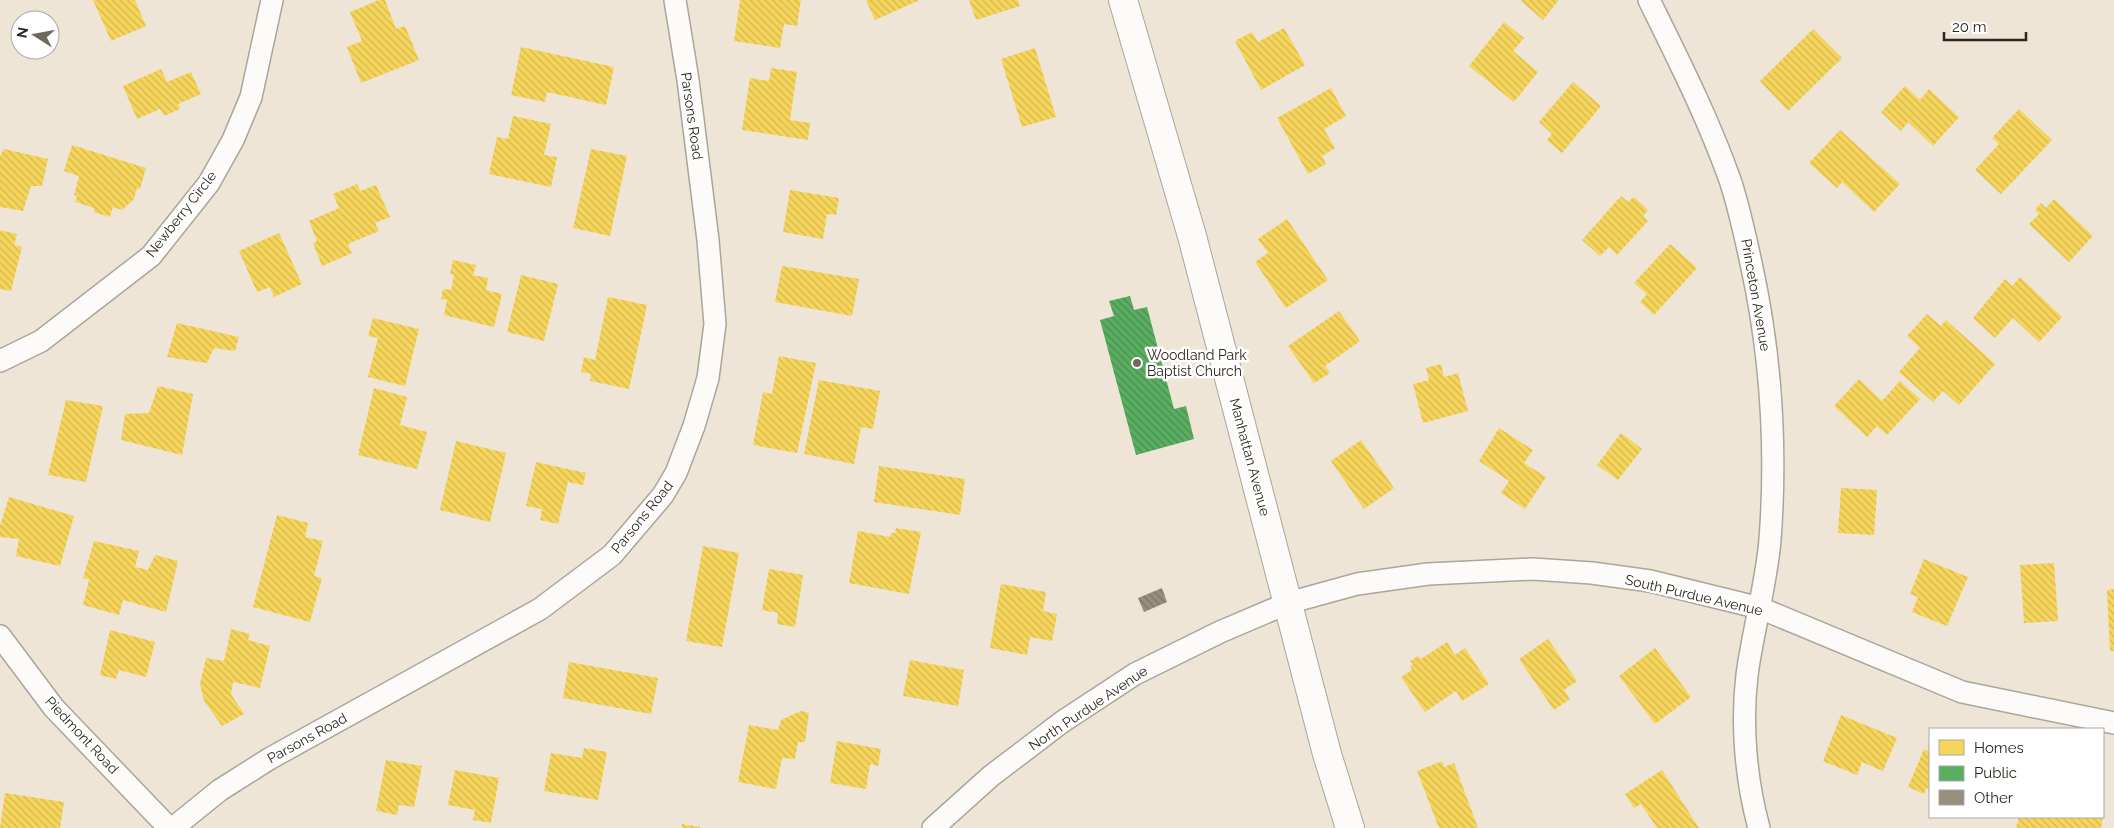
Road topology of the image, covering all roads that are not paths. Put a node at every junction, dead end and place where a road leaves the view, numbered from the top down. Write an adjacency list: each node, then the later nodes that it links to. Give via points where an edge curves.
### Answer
1 (272, 0): 5 (street, Newberry Circle, via 251,97 233,140 209,183 150,256 41,341)
2 (674, 0): 10 (street, Parsons Road, via 707,230 715,324 708,378 694,426 664,495 612,555 540,609 270,759 220,790)
3 (1123, 0): 6 (street, Manhattan Avenue, via 1192,236)
4 (1650, 0): 7 (street, Princeton Avenue, via 1711,130 1730,182 1760,304 1769,378 1774,468 1770,542)
5 (0, 361)
6 (1288, 603): 7 (street, South Purdue Avenue, via 1357,584 1428,574 1532,569 1592,573 1650,582); 11 (street, North Purdue Avenue, via 1135,674 1062,722 999,770); 12 (street, Manhattan Avenue, via 1327,754)
7 (1760, 608): 9 (street, South Purdue Avenue, via 1962,692); 13 (street, Princeton Avenue, via 1747,676 1745,738)
8 (0, 636): 10 (street, Piedmont Road, via 54,708)
9 (2114, 723)
10 (171, 828)
11 (933, 828)
12 (1350, 828)
13 (1759, 828)

